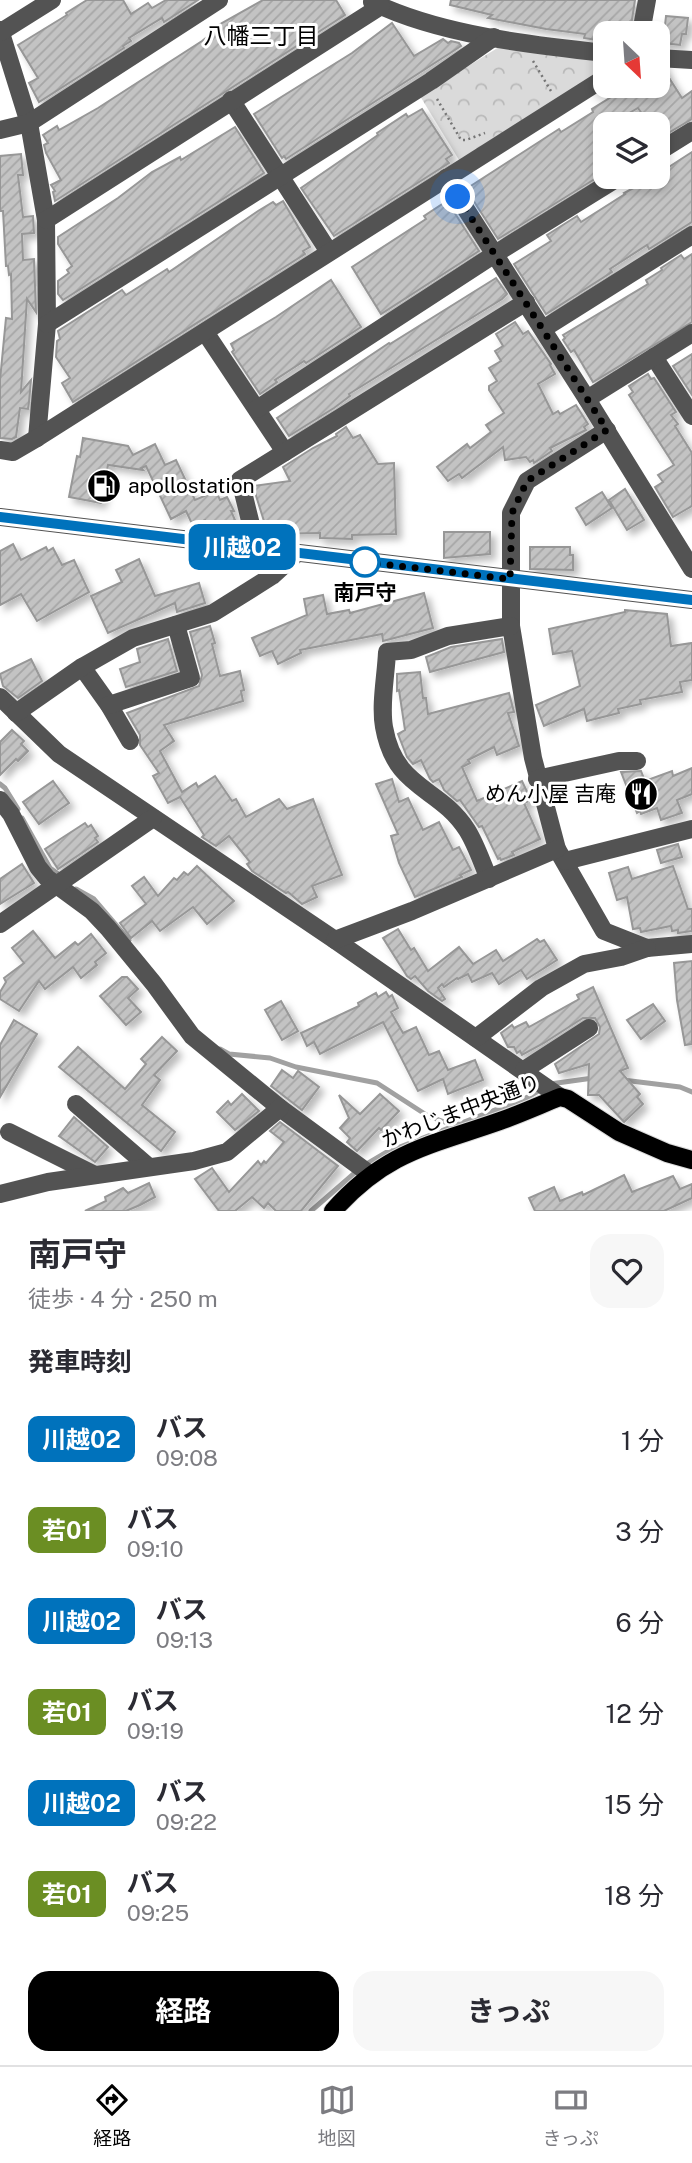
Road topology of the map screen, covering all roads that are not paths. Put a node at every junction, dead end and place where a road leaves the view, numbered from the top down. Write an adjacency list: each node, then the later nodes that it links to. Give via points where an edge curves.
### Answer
1 (52, 0): 6 (street)
2 (219, 0): 13 (street)
3 (646, 0): 5 (street)
4 (375, 3): 7 (street); 12 (street)
5 (643, 21)
6 (0, 31): 13 (street)
7 (494, 37): 8 (street); 17 (street)
8 (593, 51)
9 (670, 59): 10 (street)
10 (692, 60)
11 (593, 85): 18 (street)
12 (231, 100): 17 (street); 20 (street)
13 (29, 123): 14 (street); 20 (street)
14 (0, 130)
15 (692, 131): 16 (street)
16 (670, 145)
17 (280, 176): 22 (street); 25 (street)
18 (446, 178): 22 (street); 23 (street)
19 (600, 189): 23 (street)
20 (46, 220): 25 (street)
21 (692, 235): 26 (street)
22 (330, 252): 27 (street)
23 (495, 254): 24 (street); 31 (street)
24 (526, 302): 26 (street); 36 (street)
25 (47, 324): 34 (street)
26 (543, 329): 30 (street)
27 (205, 332): 31 (street); 34 (street)
28 (692, 334): 29 (street)
29 (654, 357): 30 (street); 32 (street)
30 (587, 399): 33 (street)
31 (257, 409): 36 (street)
32 (692, 416)
33 (607, 430): 38 (street); 42 (street, via 527,481 512,513)
34 (37, 438): 35 (street, via 13,452)
35 (0, 450)
36 (285, 452): 39 (street, via 240,480)
37 (0, 517): 39 (street)
38 (687, 546): 41 (street)
39 (257, 549): 40 (street)
40 (296, 554): 42 (street); 44 (street, via 272,576 213,613)
41 (692, 569)
42 (510, 579): 43 (street); 45 (street)
43 (692, 600)
44 (176, 625): 46 (street, via 133,638); 47 (street, via 191,678)
45 (511, 626): 51 (street); 56 (street, via 387,652 384,727 394,758 403,774 451,811 467,830)
46 (82, 667): 47 (street); 48 (street)
47 (109, 705): 49 (street)
48 (7, 709): 53 (street, via 60,754)
49 (131, 741)
50 (637, 761): 51 (street)
51 (537, 779): 55 (street)
52 (0, 800): 57 (street, via 38,867)
53 (153, 818): 57 (street); 60 (street)
54 (692, 829): 55 (street)
55 (561, 855): 56 (street); 59 (street)
56 (489, 879): 60 (street)
57 (56, 886): 58 (street); 69 (street, via 108,928 192,1036)
58 (0, 924)
59 (604, 931): 62 (street); 63 (street)
60 (335, 940): 65 (street)
61 (692, 944): 62 (street)
62 (648, 948): 63 (street)
63 (590, 963): 65 (street, via 541,988)
64 (589, 1028): 66 (street)
65 (476, 1038): 66 (street)
66 (524, 1070): 67 (street)
67 (560, 1097): 71 (main road, かわじま中央通り, via 628,1137); 74 (main road, かわじま中央通り, via 408,1152)
68 (76, 1104): 72 (street)
69 (280, 1108): 72 (street, via 227,1152); 74 (street)
70 (9, 1132): 73 (street)
71 (692, 1160)
72 (149, 1167): 73 (street)
73 (95, 1175): 75 (street)
74 (371, 1175): 76 (main road, かわじま中央通り)
75 (0, 1194)
76 (332, 1211)

